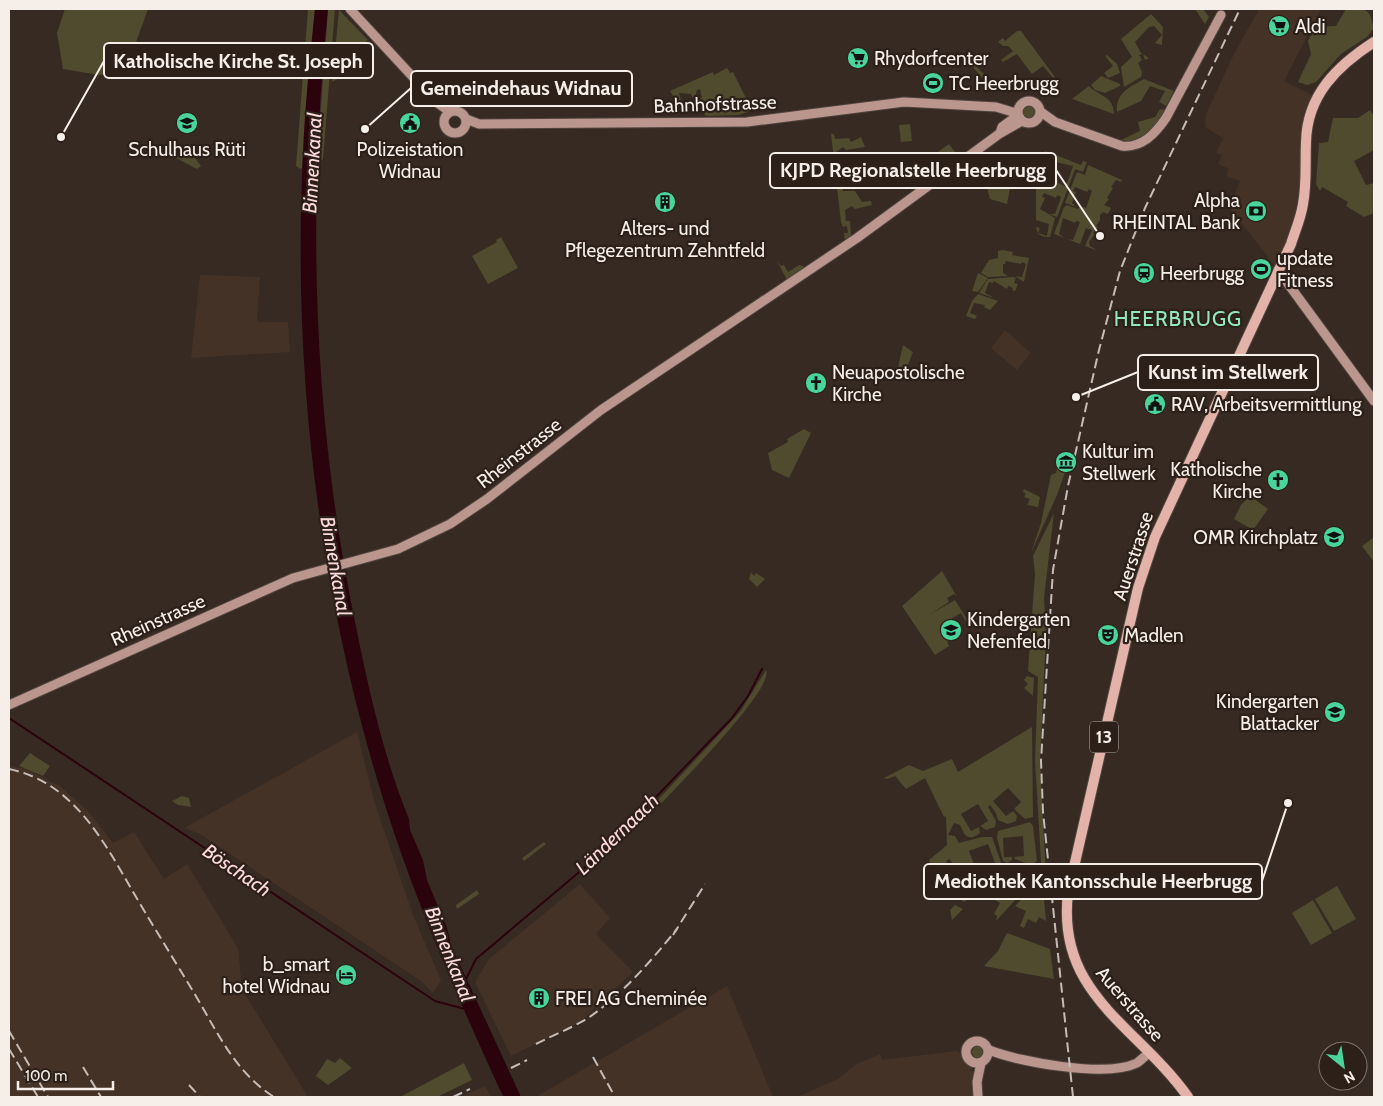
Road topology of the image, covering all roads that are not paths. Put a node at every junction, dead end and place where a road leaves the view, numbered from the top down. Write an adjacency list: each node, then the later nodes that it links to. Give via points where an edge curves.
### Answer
1 (350, 9): 4 (street)
2 (1221, 14): 6 (street, via 1166,118 1147,140 1138,145 1122,146)
3 (1374, 42): 10 (main road, 13, via 1345,62 1316,98 1307,126 1303,206)
4 (446, 114): 7 (street, via 459,114); 9 (street, via 443,124 447,129 459,132)
5 (1018, 114): 6 (street); 6 (street, via 1033,102 1039,105); 8 (street, Bahnhofstrasse, via 1006,109 921,101 747,122); 12 (street, Rheinstrasse, via 1002,127 999,134 857,238 601,410 465,515 398,549 293,578)
6 (1038, 116)
7 (466, 119): 8 (street, Bahnhofstrasse); 9 (street)
8 (479, 124): 9 (street, Bahnhofstrasse)
9 (464, 129)
10 (1278, 270): 11 (street); 13 (main road, Auerstrasse / 13, via 1168,506 1144,570 1068,892 1067,935 1076,965 1107,1009)
11 (1374, 401)
12 (9, 706)
13 (1149, 1053): 14 (street, via 1135,1063 1100,1068); 18 (main road, Auerstrasse / 13)
14 (985, 1057): 15 (street); 15 (street, via 980,1041 972,1042 966,1051); 16 (street)
15 (970, 1062): 16 (street)
16 (977, 1082): 17 (street)
17 (978, 1097)
18 (1188, 1097)

